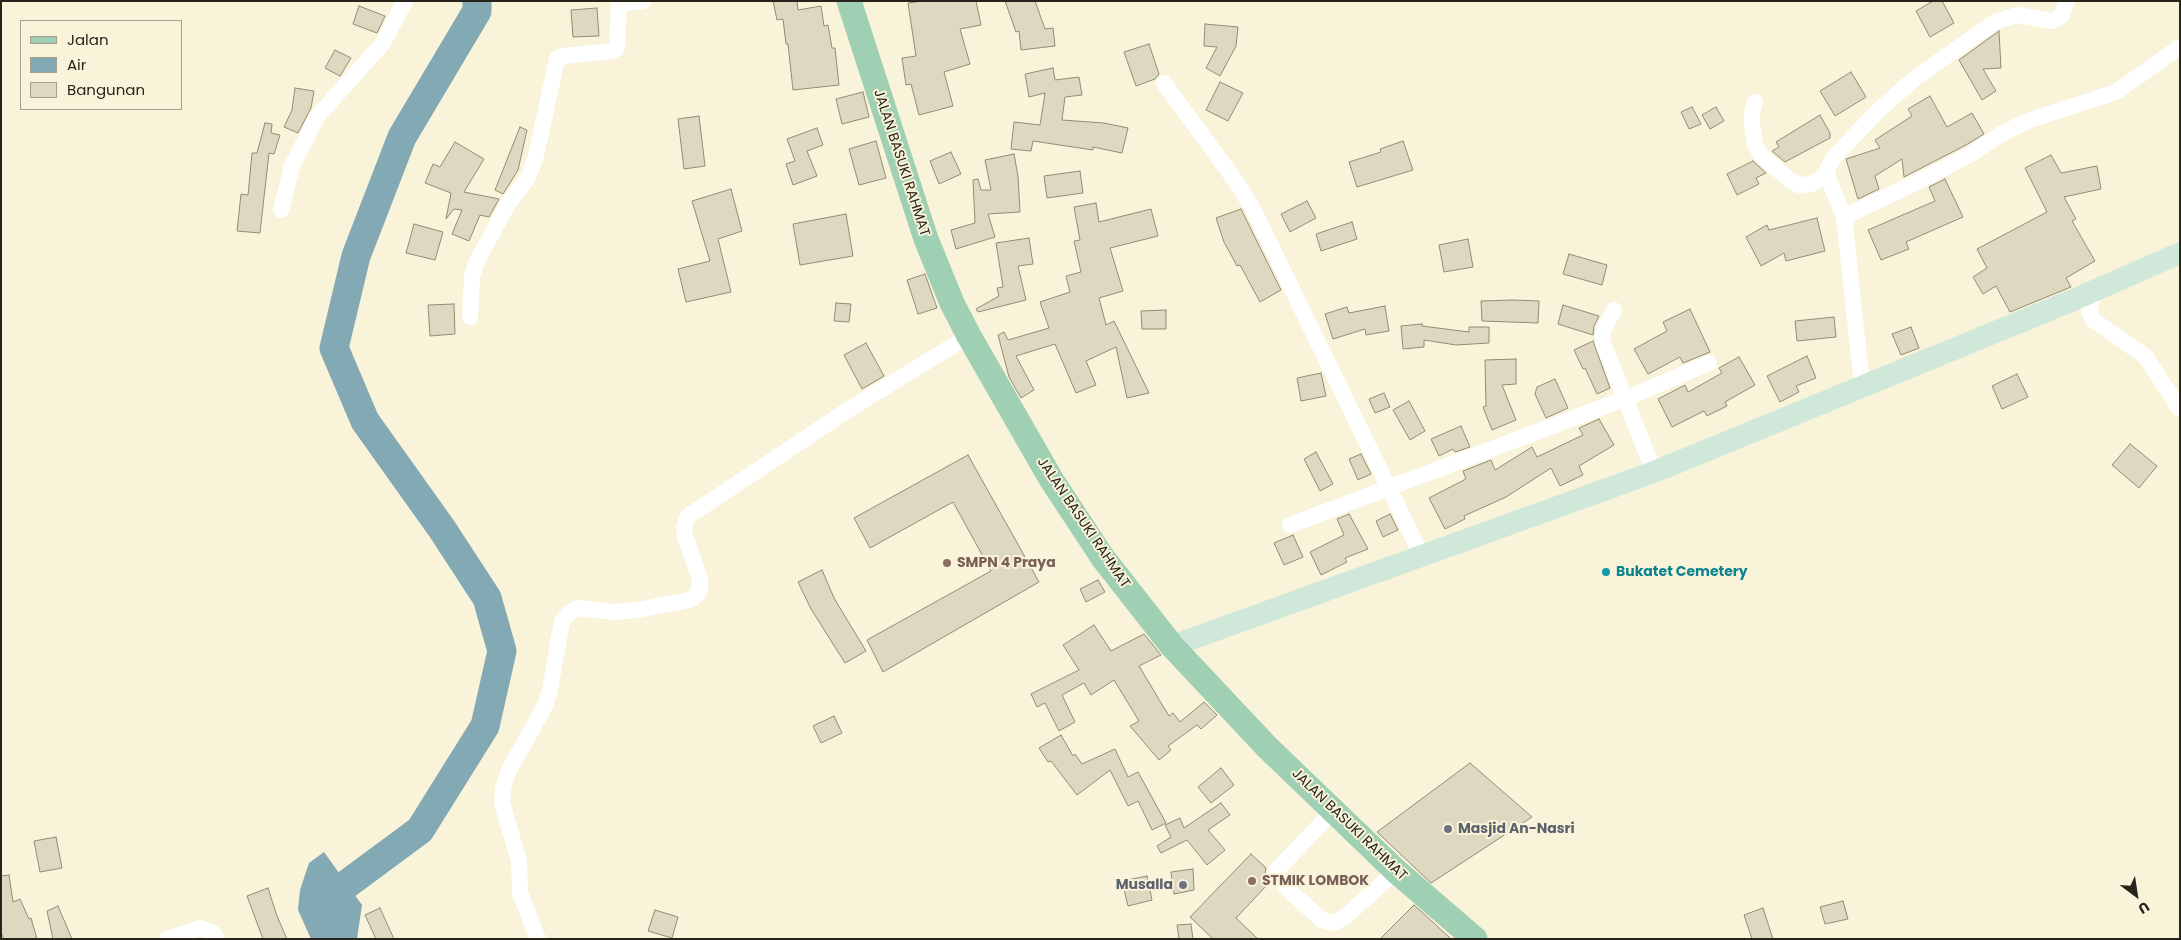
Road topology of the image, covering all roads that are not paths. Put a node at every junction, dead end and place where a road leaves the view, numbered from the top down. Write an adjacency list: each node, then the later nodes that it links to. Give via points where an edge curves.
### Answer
1 (405, 1): 9 (street, via 383,43 317,117 292,166)
2 (643, 1): 14 (street, via 619,4 617,47 613,51 557,59 536,156 528,178 509,202 476,263)
3 (850, 1): 15 (main road, JALAN BASUKI RAHMAT, via 926,239)
4 (2066, 1): 8 (street, via 2058,19 2046,22 2017,16 2002,18 1938,62 1878,111 1834,157)
5 (2180, 47): 10 (street, via 2116,92 2023,124 1923,179)
6 (1164, 83): 21 (street, via 1241,189)
7 (1755, 102): 8 (street, via 1751,117 1755,145 1761,155 1800,185 1811,184)
8 (1827, 174): 10 (street)
9 (281, 210)
10 (1844, 217): 17 (street)
11 (2180, 253): 12 (main road)
12 (2094, 290): 17 (main road); 19 (street, via 2089,311 2093,320 2145,356)
13 (1614, 310): 18 (street, via 1603,330 1603,339)
14 (470, 317)
15 (968, 336): 24 (main road, JALAN BASUKI RAHMAT, via 1051,479 1104,558); 29 (street, via 851,408 687,517 685,536 700,579 697,595 690,600 614,612 578,608 562,621 545,706 508,772 503,789 502,803 519,861 520,893)
16 (1709, 363): 18 (street)
17 (1862, 385): 20 (main road)
18 (1626, 398): 20 (street); 21 (street)
19 (2180, 409)
20 (1654, 472): 23 (main road)
21 (1388, 486): 22 (street); 23 (street)
22 (1290, 525)
23 (1421, 554): 24 (main road)
24 (1172, 646): 25 (main road, JALAN BASUKI RAHMAT, via 1267,747)
25 (1334, 810): 26 (main road, JALAN BASUKI RAHMAT); 26 (street, via 1275,872 1293,894 1322,920 1334,923)
26 (1396, 871): 30 (main road, JALAN BASUKI RAHMAT)
27 (167, 939): 28 (street, via 200,928 212,932)
28 (217, 939)
29 (538, 939)
30 (1476, 939)

